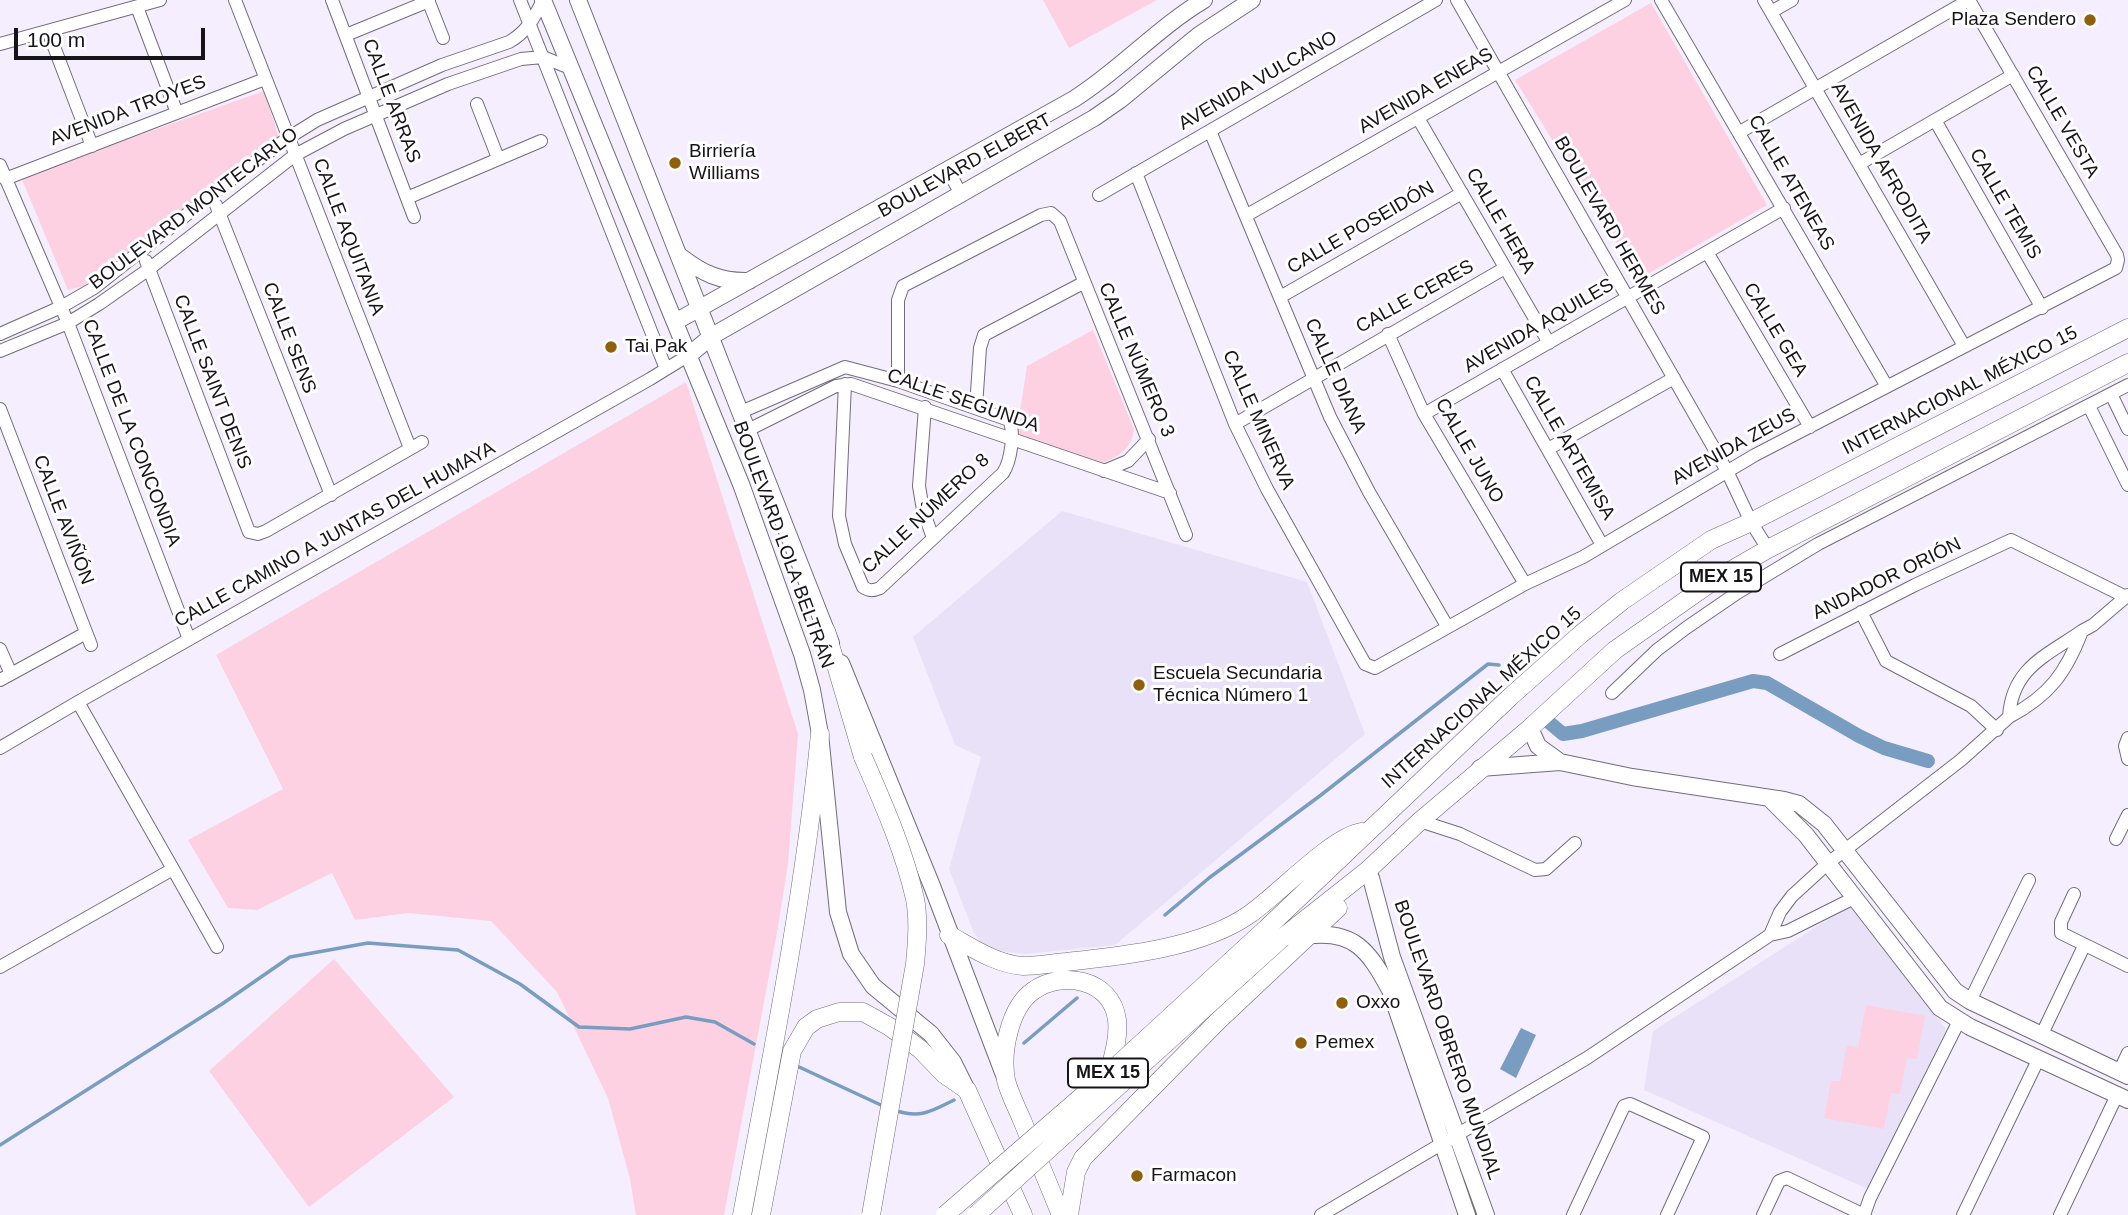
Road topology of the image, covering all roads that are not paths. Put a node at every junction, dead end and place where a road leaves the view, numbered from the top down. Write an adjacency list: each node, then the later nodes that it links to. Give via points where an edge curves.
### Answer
1 (160, 0): 17 (street)
2 (235, 0): 30 (street, CALLE AQUITANIA)
3 (332, 0): 21 (street, CALLE ARRAS)
4 (428, 0): 21 (street); 22 (street)
5 (520, 0): 19 (street)
6 (543, 0): 19 (street, BOULEVARD MONTECARLO); 26 (street, BOULEVARD LOLA BELTRÁN)
7 (578, 0): 61 (street, BOULEVARD LOLA BELTRÁN)
8 (1204, 0): 47 (street, BOULEVARD ELBERT, via 1095,86)
9 (1252, 0): 50 (street, BOULEVARD ELBERT, via 1199,35 1110,108)
10 (1436, 0): 38 (street, AVENIDA VULCANO)
11 (1457, 0): 28 (street, BOULEVARD HERMES)
12 (1625, 0): 28 (street, AVENIDA ENEAS)
13 (1661, 0): 39 (street, CALLE ATENEAS)
14 (1764, 0): 18 (street, AVENIDA AFRODITA)
15 (1792, 0): 18 (street)
16 (1969, 0): 29 (street, CALLE VESTA); 31 (street)
17 (137, 7): 20 (street); 34 (street)
18 (1771, 12): 31 (street, AVENIDA AFRODITA)
19 (530, 25): 24 (street, BOULEVARD MONTECARLO, via 509,42); 25 (street)
20 (48, 31): 23 (street); 42 (street)
21 (346, 36): 32 (street, CALLE ARRAS)
22 (443, 38)
23 (0, 44)
24 (480, 51): 27 (street); 32 (street, BOULEVARD MONTECARLO)
25 (542, 57): 26 (street); 27 (street, BOULEVARD MONTECARLO); 83 (street)
26 (570, 68): 72 (street, BOULEVARD LOLA BELTRÁN)
27 (491, 69): 35 (street, BOULEVARD MONTECARLO)
28 (1498, 72): 36 (street, AVENIDA ENEAS); 68 (street, BOULEVARD HERMES)
29 (2013, 75): 37 (street); 62 (street, CALLE VESTA)
30 (265, 79): 34 (street, AVENIDA TROYES); 40 (street, CALLE AQUITANIA)
31 (1815, 89): 39 (street); 45 (street, AVENIDA AFRODITA)
32 (369, 96): 35 (street, CALLE ARRAS); 40 (street, BOULEVARD MONTECARLO)
33 (477, 104): 44 (street)
34 (177, 113): 42 (street, AVENIDA TROYES)
35 (377, 115): 43 (street, BOULEVARD MONTECARLO); 54 (street, CALLE ARRAS)
36 (1418, 118): 51 (street, CALLE HERA); 57 (street, AVENIDA ENEAS)
37 (1935, 120): 45 (street); 71 (street, CALLE TEMIS)
38 (1210, 131): 48 (street, AVENIDA VULCANO); 57 (street, CALLE DIANA)
39 (1740, 132): 55 (street, CALLE ATENEAS)
40 (288, 138): 43 (street, CALLE AQUITANIA); 53 (street, BOULEVARD MONTECARLO)
41 (541, 141): 44 (street)
42 (92, 146): 49 (street, AVENIDA TROYES)
43 (295, 155): 56 (street, BOULEVARD MONTECARLO); 106 (street, CALLE AQUITANIA)
44 (498, 158): 54 (street)
45 (1859, 164): 79 (street, AVENIDA AFRODITA)
46 (0, 165): 49 (street, CALLE DE LA CONCONDIA)
47 (947, 169): 50 (street); 65 (street, BOULEVARD ELBERT)
48 (1136, 173): 52 (street, AVENIDA VULCANO); 99 (street, CALLE MINERVA)
49 (5, 179): 69 (street, CALLE DE LA CONCONDIA)
50 (960, 192): 77 (street, BOULEVARD ELBERT)
51 (1462, 193): 63 (street, CALLE HERA); 67 (street, CALLE POSEIDÓN)
52 (1100, 195)
53 (211, 196): 56 (street, CALLE SENS); 59 (street, BOULEVARD MONTECARLO)
54 (407, 198): 58 (street, CALLE ARRAS)
55 (1784, 208): 60 (street, AVENIDA AQUILES); 89 (street, CALLE ATENEAS)
56 (219, 212): 64 (street, BOULEVARD MONTECARLO); 112 (street, CALLE SENS)
57 (1247, 215): 67 (street, CALLE DIANA)
58 (414, 217)
59 (141, 251): 64 (street, CALLE SAINT DENIS); 69 (street, BOULEVARD MONTECARLO)
60 (1707, 252): 68 (street, AVENIDA AQUILES); 100 (street, CALLE GEA)
61 (678, 254): 65 (street, via 713,277); 70 (street, BOULEVARD LOLA BELTRÁN)
62 (2118, 264): 71 (street, AVENIDA ZEUS)
63 (1505, 268): 76 (street, CALLE CERES); 78 (street, CALLE HERA)
64 (149, 269): 73 (street, BOULEVARD MONTECARLO); 112 (street, CALLE SAINT DENIS, via 249,532 258,534)
65 (751, 281): 70 (street, BOULEVARD ELBERT)
66 (1083, 283): 87 (street, CALLE NÚMERO 3, via 1060,221 1051,213 903,286 898,300); 94 (street, via 984,335); 104 (street, CALLE NÚMERO 3)
67 (1280, 297): 85 (street, CALLE DIANA)
68 (1628, 297): 78 (street, AVENIDA AQUILES); 86 (street, BOULEVARD HERMES)
69 (61, 307): 73 (street, CALLE DE LA CONCONDIA); 75 (street, BOULEVARD MONTECARLO)
70 (701, 308): 72 (street, BOULEVARD ELBERT); 77 (street, BOULEVARD LOLA BELTRÁN)
71 (2042, 308): 79 (street, AVENIDA ZEUS)
72 (675, 322): 81 (street, BOULEVARD LOLA BELTRÁN)
73 (68, 323): 80 (street, BOULEVARD MONTECARLO); 124 (street, CALLE DE LA CONCONDIA)
74 (2128, 328): 113 (main road, INTERNACIONAL MÉXICO 15 / MEX 15)
75 (0, 334)
76 (1388, 334): 85 (street, CALLE CERES); 97 (street, CALLE JUNO)
77 (712, 336): 81 (street, BOULEVARD ELBERT); 96 (street, BOULEVARD LOLA BELTRÁN)
78 (1549, 343): 84 (street, AVENIDA AQUILES)
79 (1964, 346): 89 (street, AVENIDA ZEUS)
80 (0, 351)
81 (689, 355): 83 (street, CALLE CAMINO A JUNTAS DEL HUMAYA); 134 (street, BOULEVARD LOLA BELTRÁN, via 802,654)
82 (2128, 363): 117 (main road, INTERNACIONAL MÉXICO 15 / MEX 15)
83 (666, 369): 124 (street, CALLE CAMINO A JUNTAS DEL HUMAYA)
84 (1502, 369): 97 (street, AVENIDA AQUILES); 107 (street, CALLE ARTEMISA)
85 (1313, 378): 99 (street, CALLE CERES); 121 (street, CALLE DIANA, via 1369,492)
86 (1674, 378): 107 (street); 109 (street, BOULEVARD HERMES)
87 (898, 381): 94 (street, CALLE SEGUNDA); 96 (street, CALLE SEGUNDA, via 845,366)
88 (845, 384): 93 (street, CALLE SEGUNDA); 102 (street); 115 (street, CALLE NÚMERO 8, via 839,516 863,587 880,588)
89 (1886, 385): 100 (street, AVENIDA ZEUS)
90 (2128, 385): 91 (street)
91 (2111, 394): 92 (street); 101 (street)
92 (2089, 406): 110 (street); 129 (street, via 1818,544 1737,593 1657,650)
93 (925, 407): 103 (street, CALLE SEGUNDA); 115 (street, via 919,486)
94 (976, 407): 98 (street, CALLE SEGUNDA)
95 (0, 409): 128 (street, CALLE AVIÑÓN, via 89,639)
96 (741, 412): 102 (street, BOULEVARD LOLA BELTRÁN)
97 (1424, 414): 118 (street, CALLE JUNO)
98 (1006, 418): 103 (street, CALLE NÚMERO 8, via 1011,422)
99 (1235, 424): 127 (street, CALLE MINERVA, via 1282,516)
100 (1810, 427): 109 (street, AVENIDA ZEUS)
101 (2128, 429)
102 (748, 430): 122 (street, BOULEVARD LOLA BELTRÁN)
103 (1011, 438): 108 (street, CALLE SEGUNDA); 115 (street, CALLE NÚMERO 8, via 1003,473)
104 (1149, 439): 108 (street, via 1128,461); 111 (street, CALLE NÚMERO 3)
105 (422, 442): 106 (street)
106 (410, 449): 112 (street)
107 (1548, 449): 116 (street, CALLE ARTEMISA)
108 (1104, 471): 111 (street, CALLE SEGUNDA)
109 (1727, 471): 113 (street, BOULEVARD HERMES); 116 (street, AVENIDA ZEUS)
110 (2128, 485)
111 (1170, 493): 114 (street, CALLE NÚMERO 3)
112 (331, 495)
113 (1751, 522): 117 (street, BOULEVARD HERMES); 143 (main road, INTERNACIONAL MÉXICO 15 / MEX 15, via 1711,540 1622,601 1510,698)
114 (1186, 534)
115 (933, 538)
116 (1602, 545): 118 (street, AVENIDA ZEUS)
117 (1768, 549): 132 (main road, INTERNACIONAL MÉXICO 15 / MEX 15, via 1716,579 1615,650)
118 (1525, 584): 121 (street, AVENIDA ZEUS)
119 (2127, 596): 120 (street, ANDADOR ORIÓN, via 2011,540); 123 (street)
120 (1861, 612): 126 (street, ANDADOR ORIÓN); 133 (street, via 1886,661 1971,706)
121 (1447, 626): 127 (street, AVENIDA ZEUS)
122 (826, 631): 155 (street, BOULEVARD LOLA BELTRÁN); 179 (main road, bridge, via 863,757 895,831 915,901 915,964)
123 (2082, 631): 131 (street, via 2048,691); 131 (street, via 2024,674 2010,704)
124 (189, 639): 130 (street, CALLE CAMINO A JUNTAS DEL HUMAYA)
125 (0, 649): 128 (street)
126 (1780, 654)
127 (1371, 668)
128 (5, 677)
129 (1612, 693)
130 (78, 702): 136 (street, CALLE CAMINO A JUNTAS DEL HUMAYA); 149 (street)
131 (2009, 718): 133 (street)
132 (1530, 728): 138 (street, via 1538,746); 139 (main road, INTERNACIONAL MÉXICO 15 / MEX 15)
133 (1997, 730): 146 (street)
134 (820, 734): 172 (street, BOULEVARD LOLA BELTRÁN, via 838,912 851,954 873,986 931,1034); 177 (main road, via 814,801)
135 (2128, 738): 137 (street, via 2124,746)
136 (0, 748)
137 (2128, 759)
138 (1560, 762): 139 (street); 140 (street)
139 (1480, 768): 142 (main road, INTERNACIONAL MÉXICO 15 / MEX 15)
140 (1770, 799): 146 (street, via 1799,804); 148 (street)
141 (2128, 815): 144 (street)
142 (1420, 821): 145 (street, via 1460,834 1535,870 1546,869); 147 (main road, INTERNACIONAL MÉXICO 15 / MEX 15)
143 (1369, 831): 154 (main road, INTERNACIONAL MÉXICO 15 / MEX 15); 155 (main road, via 1341,840 1251,914 1198,940 1111,958 1023,966 995,960)
144 (2116, 839)
145 (1575, 844)
146 (1846, 850): 148 (street); 162 (street, via 1948,985)
147 (1386, 853): 150 (main road, via 1384,864); 154 (main road, INTERNACIONAL MÉXICO 15 / MEX 15)
148 (1827, 864): 153 (street); 156 (street, via 1792,896)
149 (173, 869): 159 (street); 161 (street)
150 (1371, 878): 157 (main road); 174 (street, BOULEVARD OBRERO MUNDIAL, via 1392,957)
151 (2029, 880): 162 (street)
152 (2074, 894): 158 (street, via 2061,933)
153 (1854, 898): 156 (street); 163 (street, via 1940,1008)
154 (1275, 932): 169 (main road, INTERNACIONAL MÉXICO 15 / MEX 15, bridge); 176 (main road, INTERNACIONAL MÉXICO 15 / MEX 15, bridge)
155 (949, 935): 171 (street, BOULEVARD LOLA BELTRÁN)
156 (1770, 935): 174 (street, via 1587,1058)
157 (1307, 936): 175 (street, BOULEVARD OBRERO MUNDIAL, via 1333,934 1352,940 1376,965 1390,990); 183 (main road, via 1083,1158)
158 (2084, 946): 160 (street); 165 (street)
159 (217, 947)
160 (2128, 966)
161 (0, 967)
162 (1970, 1001): 164 (street)
163 (1959, 1021): 166 (street); 190 (street)
164 (2021, 1025): 165 (street); 166 (street)
165 (2041, 1036): 170 (street)
166 (2011, 1045): 168 (street)
167 (2128, 1053): 170 (street)
168 (2039, 1058): 173 (street); 191 (street)
169 (1109, 1073): 171 (main road, via 1116,1045 1113,1006 1092,984 1054,981 1031,992 1014,1012 1006,1042); 180 (main road, INTERNACIONAL MÉXICO 15 / MEX 15, bridge)
170 (2123, 1074)
171 (1006, 1080): 182 (main road)
172 (967, 1090): 178 (main road, via 900,1034 863,1012 839,1012 817,1019 806,1027 792,1051); 181 (main road)
173 (2122, 1098): 192 (street)
174 (1457, 1136): 175 (street); 186 (street, BOULEVARD OBRERO MUNDIAL)
175 (1442, 1146): 184 (street); 185 (street, BOULEVARD OBRERO MUNDIAL)
176 (977, 1214)
177 (742, 1215)
178 (761, 1215)
179 (871, 1215)
180 (945, 1215)
181 (1023, 1215)
182 (1061, 1215)
183 (1069, 1215)
184 (1321, 1215)
185 (1467, 1215)
186 (1486, 1215)
187 (1573, 1215): 188 (street, via 1627,1104 1703,1137)
188 (1667, 1215)
189 (1763, 1215): 190 (street, via 1779,1181 1787,1178)
190 (1864, 1215)
191 (1963, 1215)
192 (2060, 1215)

